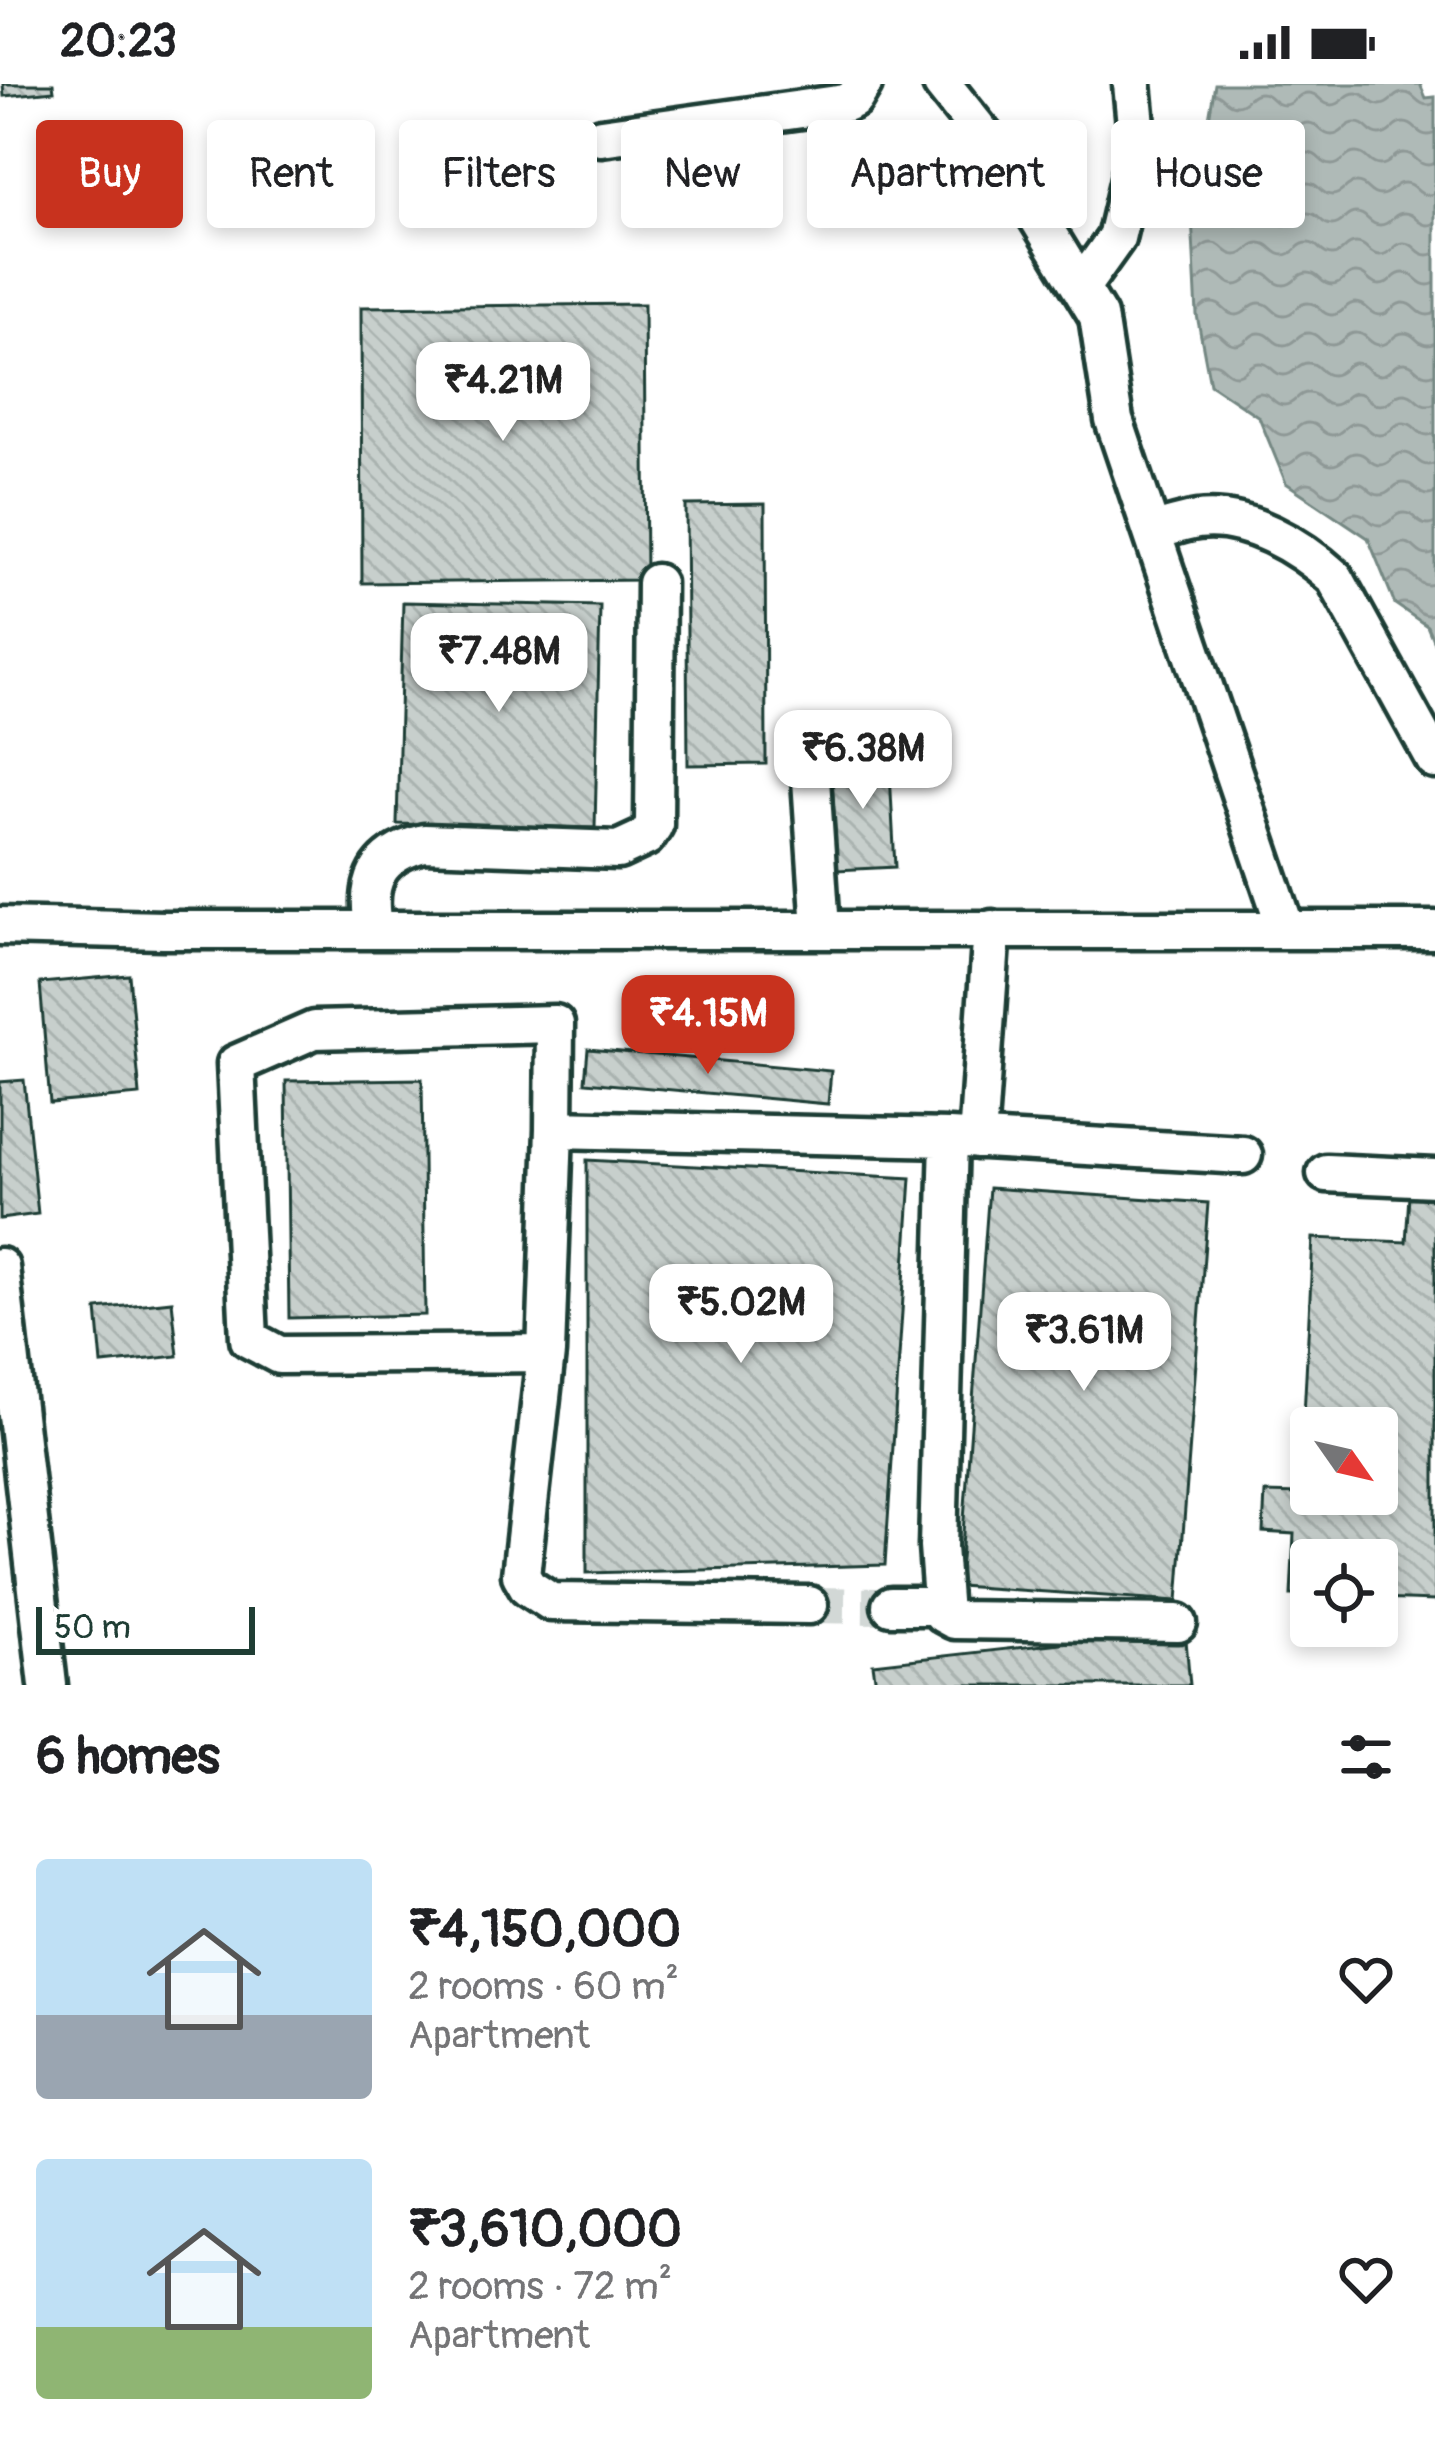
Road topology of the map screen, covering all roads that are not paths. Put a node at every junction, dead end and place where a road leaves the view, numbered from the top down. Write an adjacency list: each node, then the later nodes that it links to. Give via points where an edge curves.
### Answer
1 (863, 84): 4 (street, via 845,103)
2 (942, 84): 5 (street, via 1002,158)
3 (1132, 84): 5 (street, via 1138,145 1116,238)
4 (601, 137)
5 (1081, 287): 6 (street, via 1098,316 1114,419)
6 (1152, 532): 9 (street, via 1197,520 1239,523 1316,560 1335,578); 13 (street)
7 (656, 583): 14 (street, via 654,825 646,837 618,850 424,843 401,849 374,878)
8 (809, 749): 11 (street)
9 (1435, 760)
10 (0, 926): 14 (street)
11 (821, 929): 12 (street); 14 (street)
12 (992, 929): 13 (street); 17 (street)
13 (1286, 929): 15 (street)
14 (374, 930)
15 (1435, 931)
16 (554, 1129): 17 (street); 22 (street); 22 (street, via 555,1024 314,1030 236,1064 250,1339 279,1355)
17 (963, 1139): 18 (street); 25 (street)
18 (1243, 1155)
19 (1326, 1173): 20 (street)
20 (1435, 1178)
21 (0, 1267): 27 (street)
22 (546, 1353): 23 (street, via 521,1575 528,1587 551,1602)
23 (809, 1605)
24 (891, 1606): 25 (street)
25 (940, 1606): 26 (street, via 954,1620)
26 (1178, 1623)
27 (48, 1685)

